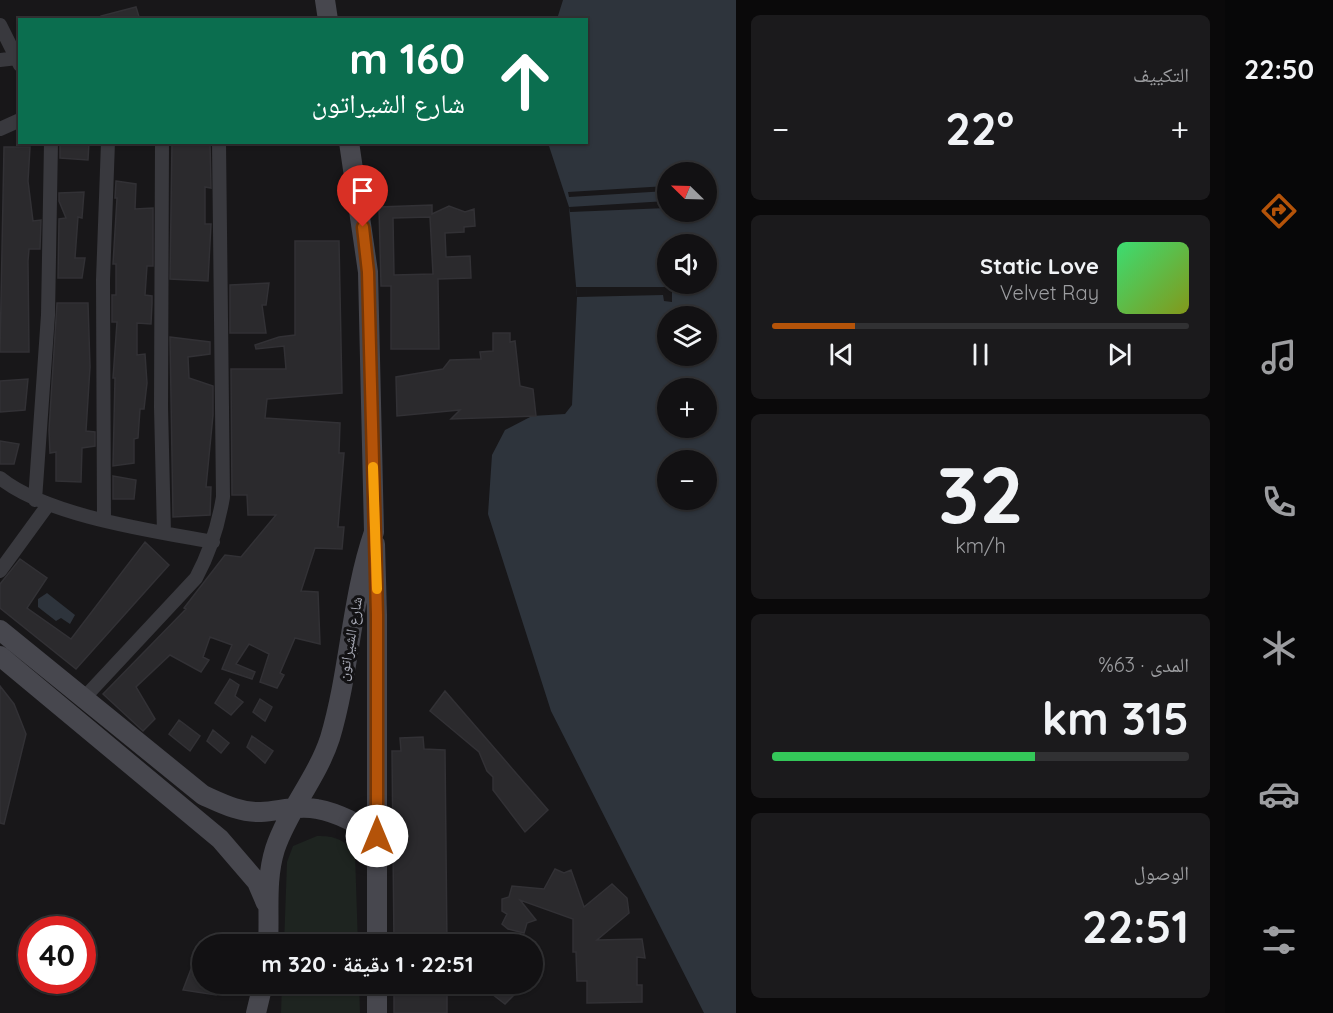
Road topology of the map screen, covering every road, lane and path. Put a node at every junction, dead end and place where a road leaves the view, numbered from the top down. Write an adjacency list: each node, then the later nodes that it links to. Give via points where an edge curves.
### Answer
1 (325, 0): 2 (street)
2 (328, 18)
3 (0, 25): 5 (street)
4 (0, 60): 5 (street)
5 (18, 62)
6 (18, 121): 7 (street)
7 (0, 129)
8 (51, 144): 14 (street)
9 (108, 144): 15 (street, via 103,280)
10 (162, 144): 17 (street)
11 (219, 144): 18 (street, via 223,497)
12 (349, 144): 16 (street, شارع الشيراتون, via 368,272)
13 (0, 478): 14 (street)
14 (42, 502): 15 (street); 19 (street)
15 (104, 519): 17 (street)
16 (374, 532): 23 (street, شارع الشيراتون, via 363,563 329,740); 24 (street)
17 (164, 533): 18 (street)
18 (213, 542): 22 (street, via 196,578)
19 (0, 571)
20 (0, 630): 22 (street)
21 (0, 656): 25 (street, شارع الشيراتون, via 220,839 257,882)
22 (84, 698): 23 (street, via 203,795 230,807 258,812)
23 (297, 807): 24 (street, via 331,812); 25 (street, شارع الشيراتون, via 275,848)
24 (377, 836): 27 (street)
25 (269, 909): 26 (street, شارع الشيراتون)
26 (268, 934)
27 (377, 934)
28 (261, 994): 30 (street)
29 (377, 994): 31 (street)
30 (256, 1013)
31 (377, 1013)

